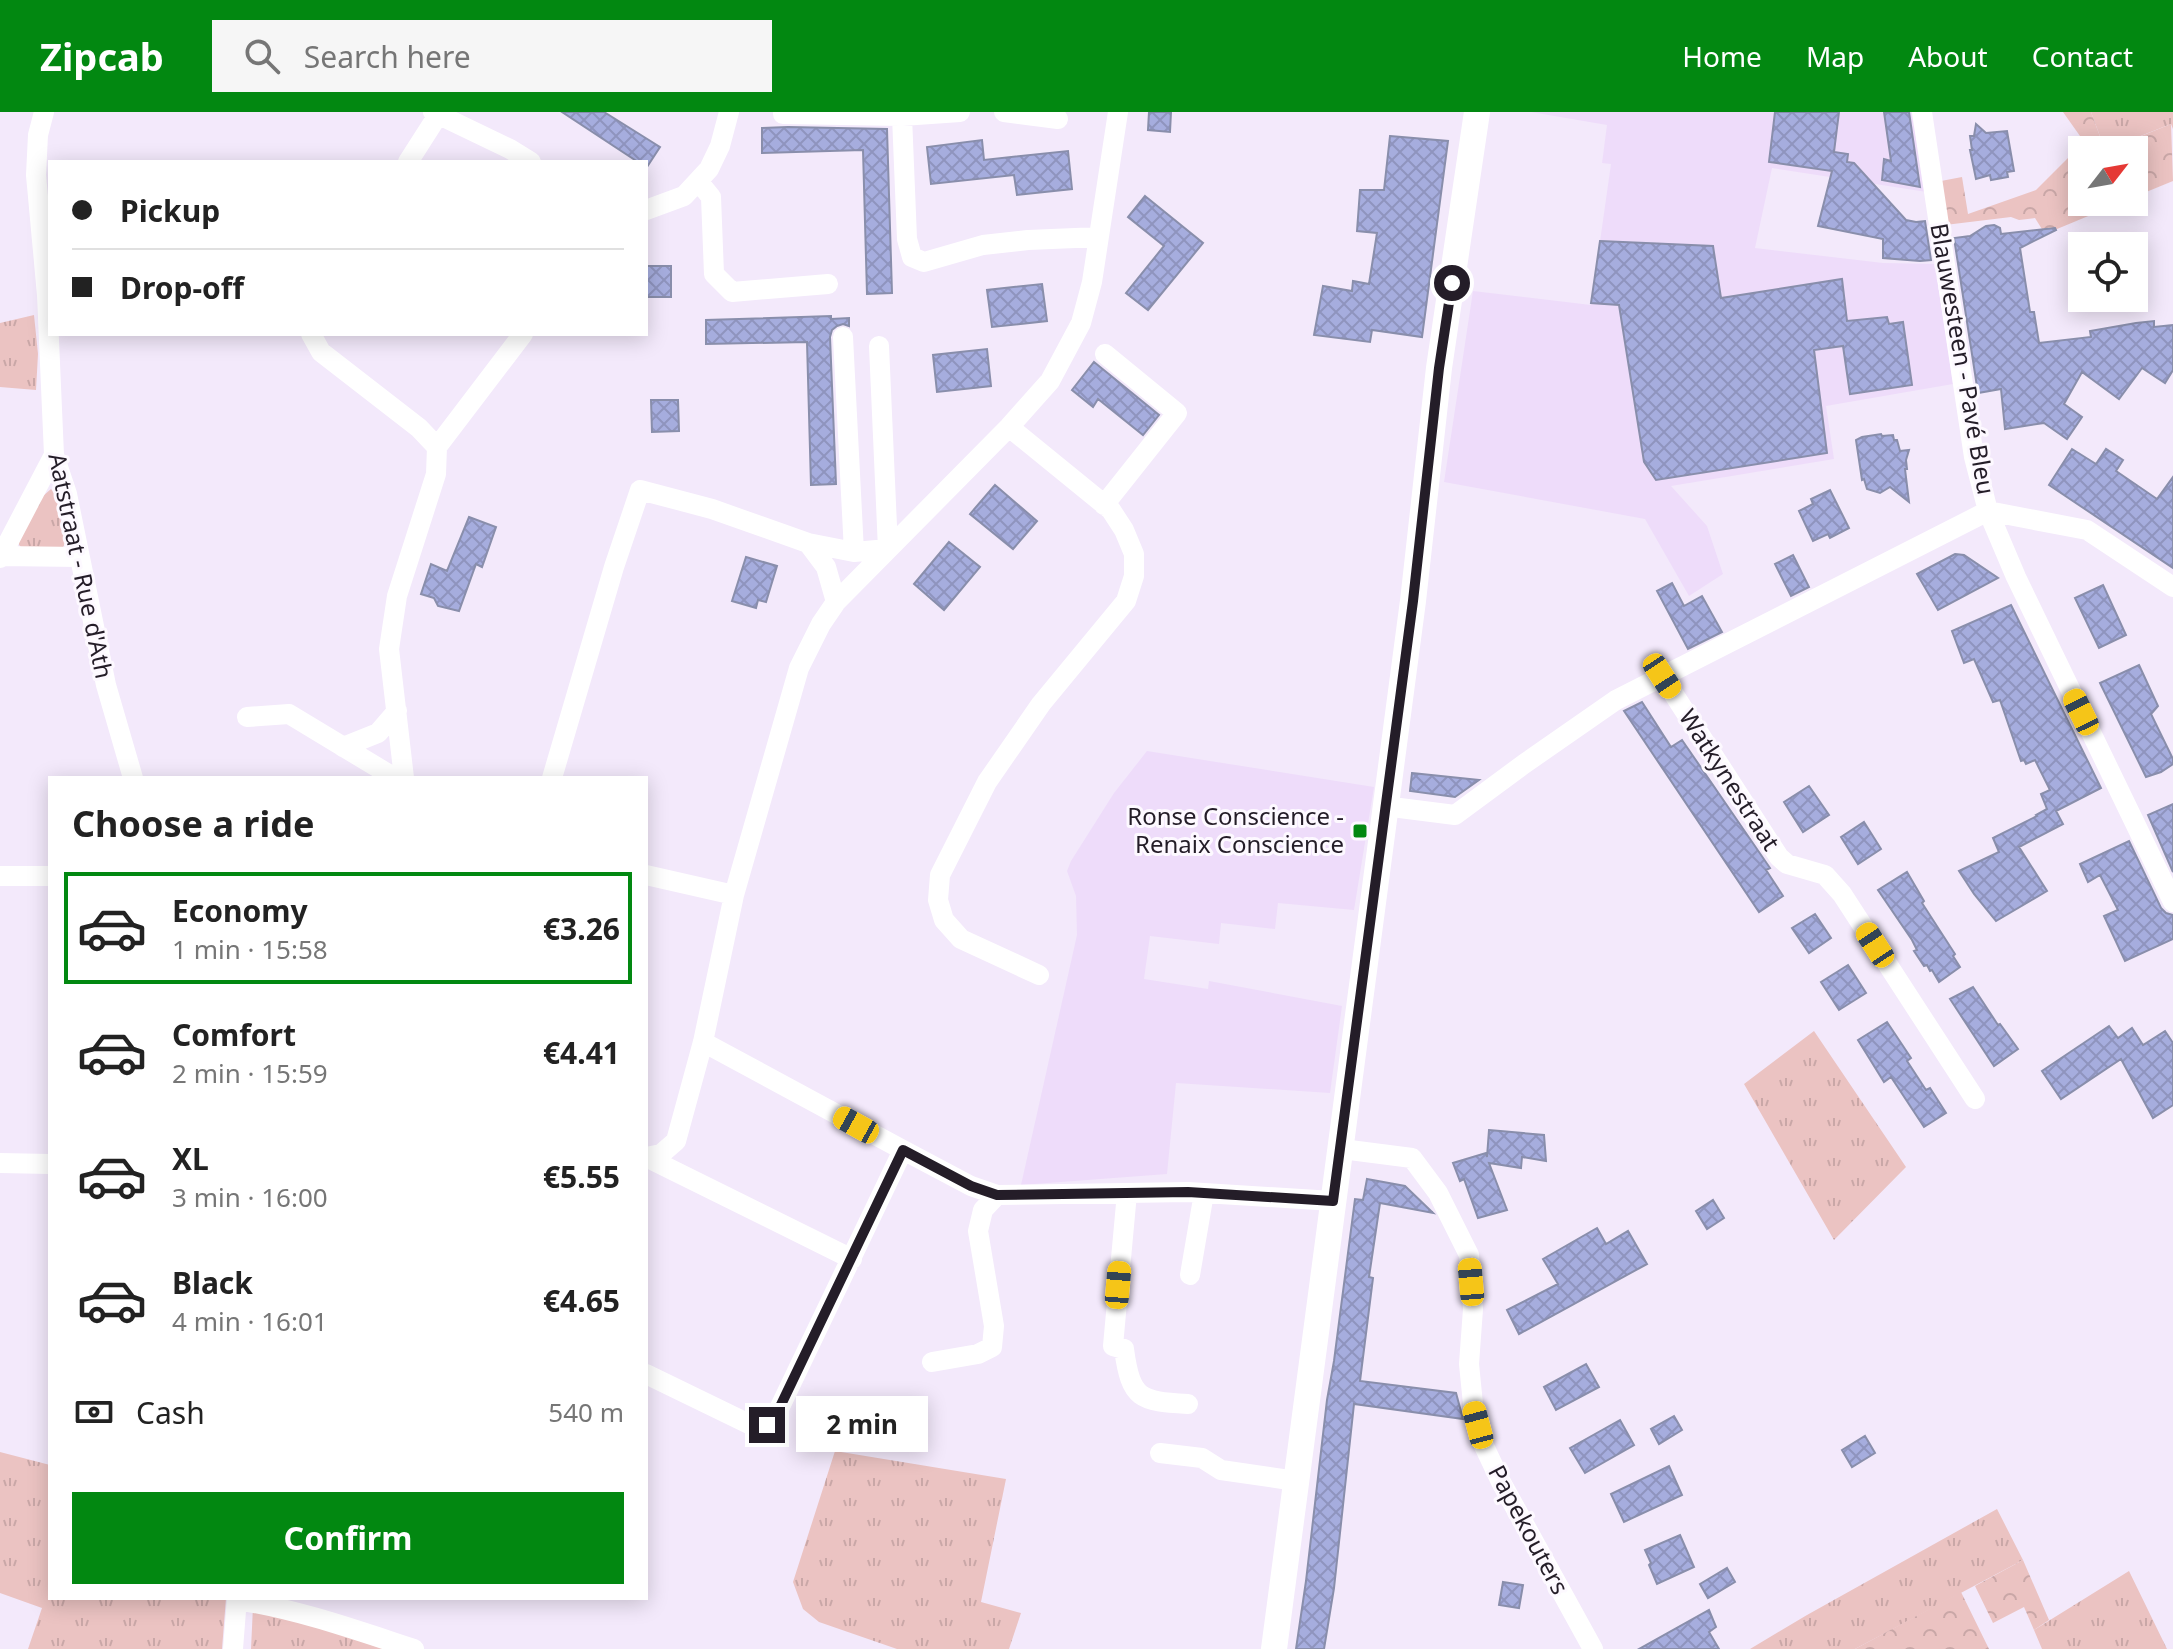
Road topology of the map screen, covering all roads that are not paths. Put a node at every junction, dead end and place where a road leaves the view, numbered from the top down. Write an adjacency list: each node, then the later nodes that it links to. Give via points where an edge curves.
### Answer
1 (44, 112): 18 (street, Aatstraat - Rue d'Ath, via 36,175)
2 (729, 112): 14 (street, via 720,146)
3 (960, 112): 10 (street)
4 (1004, 112): 11 (street)
5 (1118, 112): 16 (street)
6 (1477, 112): 45 (main road)
7 (1922, 112): 29 (street, Blauwesteen - Pavé Bleu, via 1974,457)
8 (436, 114): 12 (street); 13 (street)
9 (783, 114): 10 (street)
10 (902, 116): 16 (street, via 912,257 924,262 983,245)
11 (1058, 119)
12 (409, 160)
13 (528, 160)
14 (698, 181): 15 (street, via 684,196); 17 (street, via 711,197 714,274 732,292)
15 (648, 209)
16 (1099, 237): 25 (street, via 1081,323 1050,381)
17 (828, 284)
18 (48, 318)
19 (49, 336): 27 (street, Aatstraat - Rue d'Ath)
20 (312, 336): 26 (street, via 321,352)
21 (521, 336): 26 (street)
22 (843, 337): 32 (street)
23 (879, 346): 31 (street)
24 (1105, 354): 28 (street, via 1177,413)
25 (1009, 427): 28 (street); 31 (street)
26 (437, 447): 38 (street, via 436,474 397,596 389,649)
27 (54, 455): 33 (street); 34 (street, Aatstraat - Rue d'Ath)
28 (1104, 505): 51 (street, via 1124,530 1134,554 1126,601 1041,704 987,782 940,875 938,900 944,920 961,939)
29 (1988, 511): 35 (street, via 2087,530); 37 (street); 50 (street, Blauwesteen - Pavé Bleu)
30 (808, 543): 32 (street); 36 (street, via 826,567); 44 (street, via 640,490)
31 (888, 549): 32 (street); 36 (street)
32 (854, 552)
33 (1, 557): 34 (street)
34 (80, 557): 41 (street, Aatstraat - Rue d'Ath, via 106,685)
35 (2173, 587)
36 (836, 602): 49 (street, via 799,668)
37 (1662, 676): 45 (street, via 1616,700 1455,815); 53 (street, Watkynestraat, via 1779,857 1825,875 1842,894)
38 (397, 711): 40 (street, via 378,733); 43 (street)
39 (247, 717): 40 (street, via 289,714)
40 (343, 747): 42 (street)
41 (132, 776)
42 (392, 776)
43 (404, 776)
44 (553, 776)
45 (1384, 806): 54 (main road)
46 (648, 875): 49 (street)
47 (0, 876): 48 (street)
48 (48, 876)
49 (734, 895): 52 (street)
50 (2173, 902)
51 (1039, 975)
52 (703, 1042): 55 (street); 56 (street, via 676,1141 661,1154)
53 (1975, 1099)
54 (1342, 1149): 63 (main road); 76 (street, Papekouters, via 1412,1158 1438,1193 1469,1255 1469,1364 1484,1446)
55 (903, 1150): 62 (street); 64 (street)
56 (648, 1157)
57 (648, 1158): 64 (street)
58 (0, 1163): 59 (street)
59 (48, 1164)
60 (1127, 1193): 61 (street); 62 (street); 68 (street, via 1113,1346 1124,1349 1131,1385 1140,1395)
61 (1204, 1193): 63 (street); 65 (street)
62 (997, 1195): 66 (street, via 983,1210 978,1231 994,1326 992,1347)
63 (1333, 1201): 70 (main road)
64 (852, 1259): 67 (street, via 767,1425 751,1425)
65 (1190, 1275)
66 (932, 1362)
67 (648, 1375)
68 (1188, 1404)
69 (1160, 1453): 70 (street, via 1202,1458 1221,1470)
70 (1296, 1481): 75 (main road)
71 (237, 1600): 73 (street)
72 (242, 1600): 74 (street)
73 (233, 1649)
74 (414, 1649)
75 (1274, 1649)
76 (1593, 1649)

